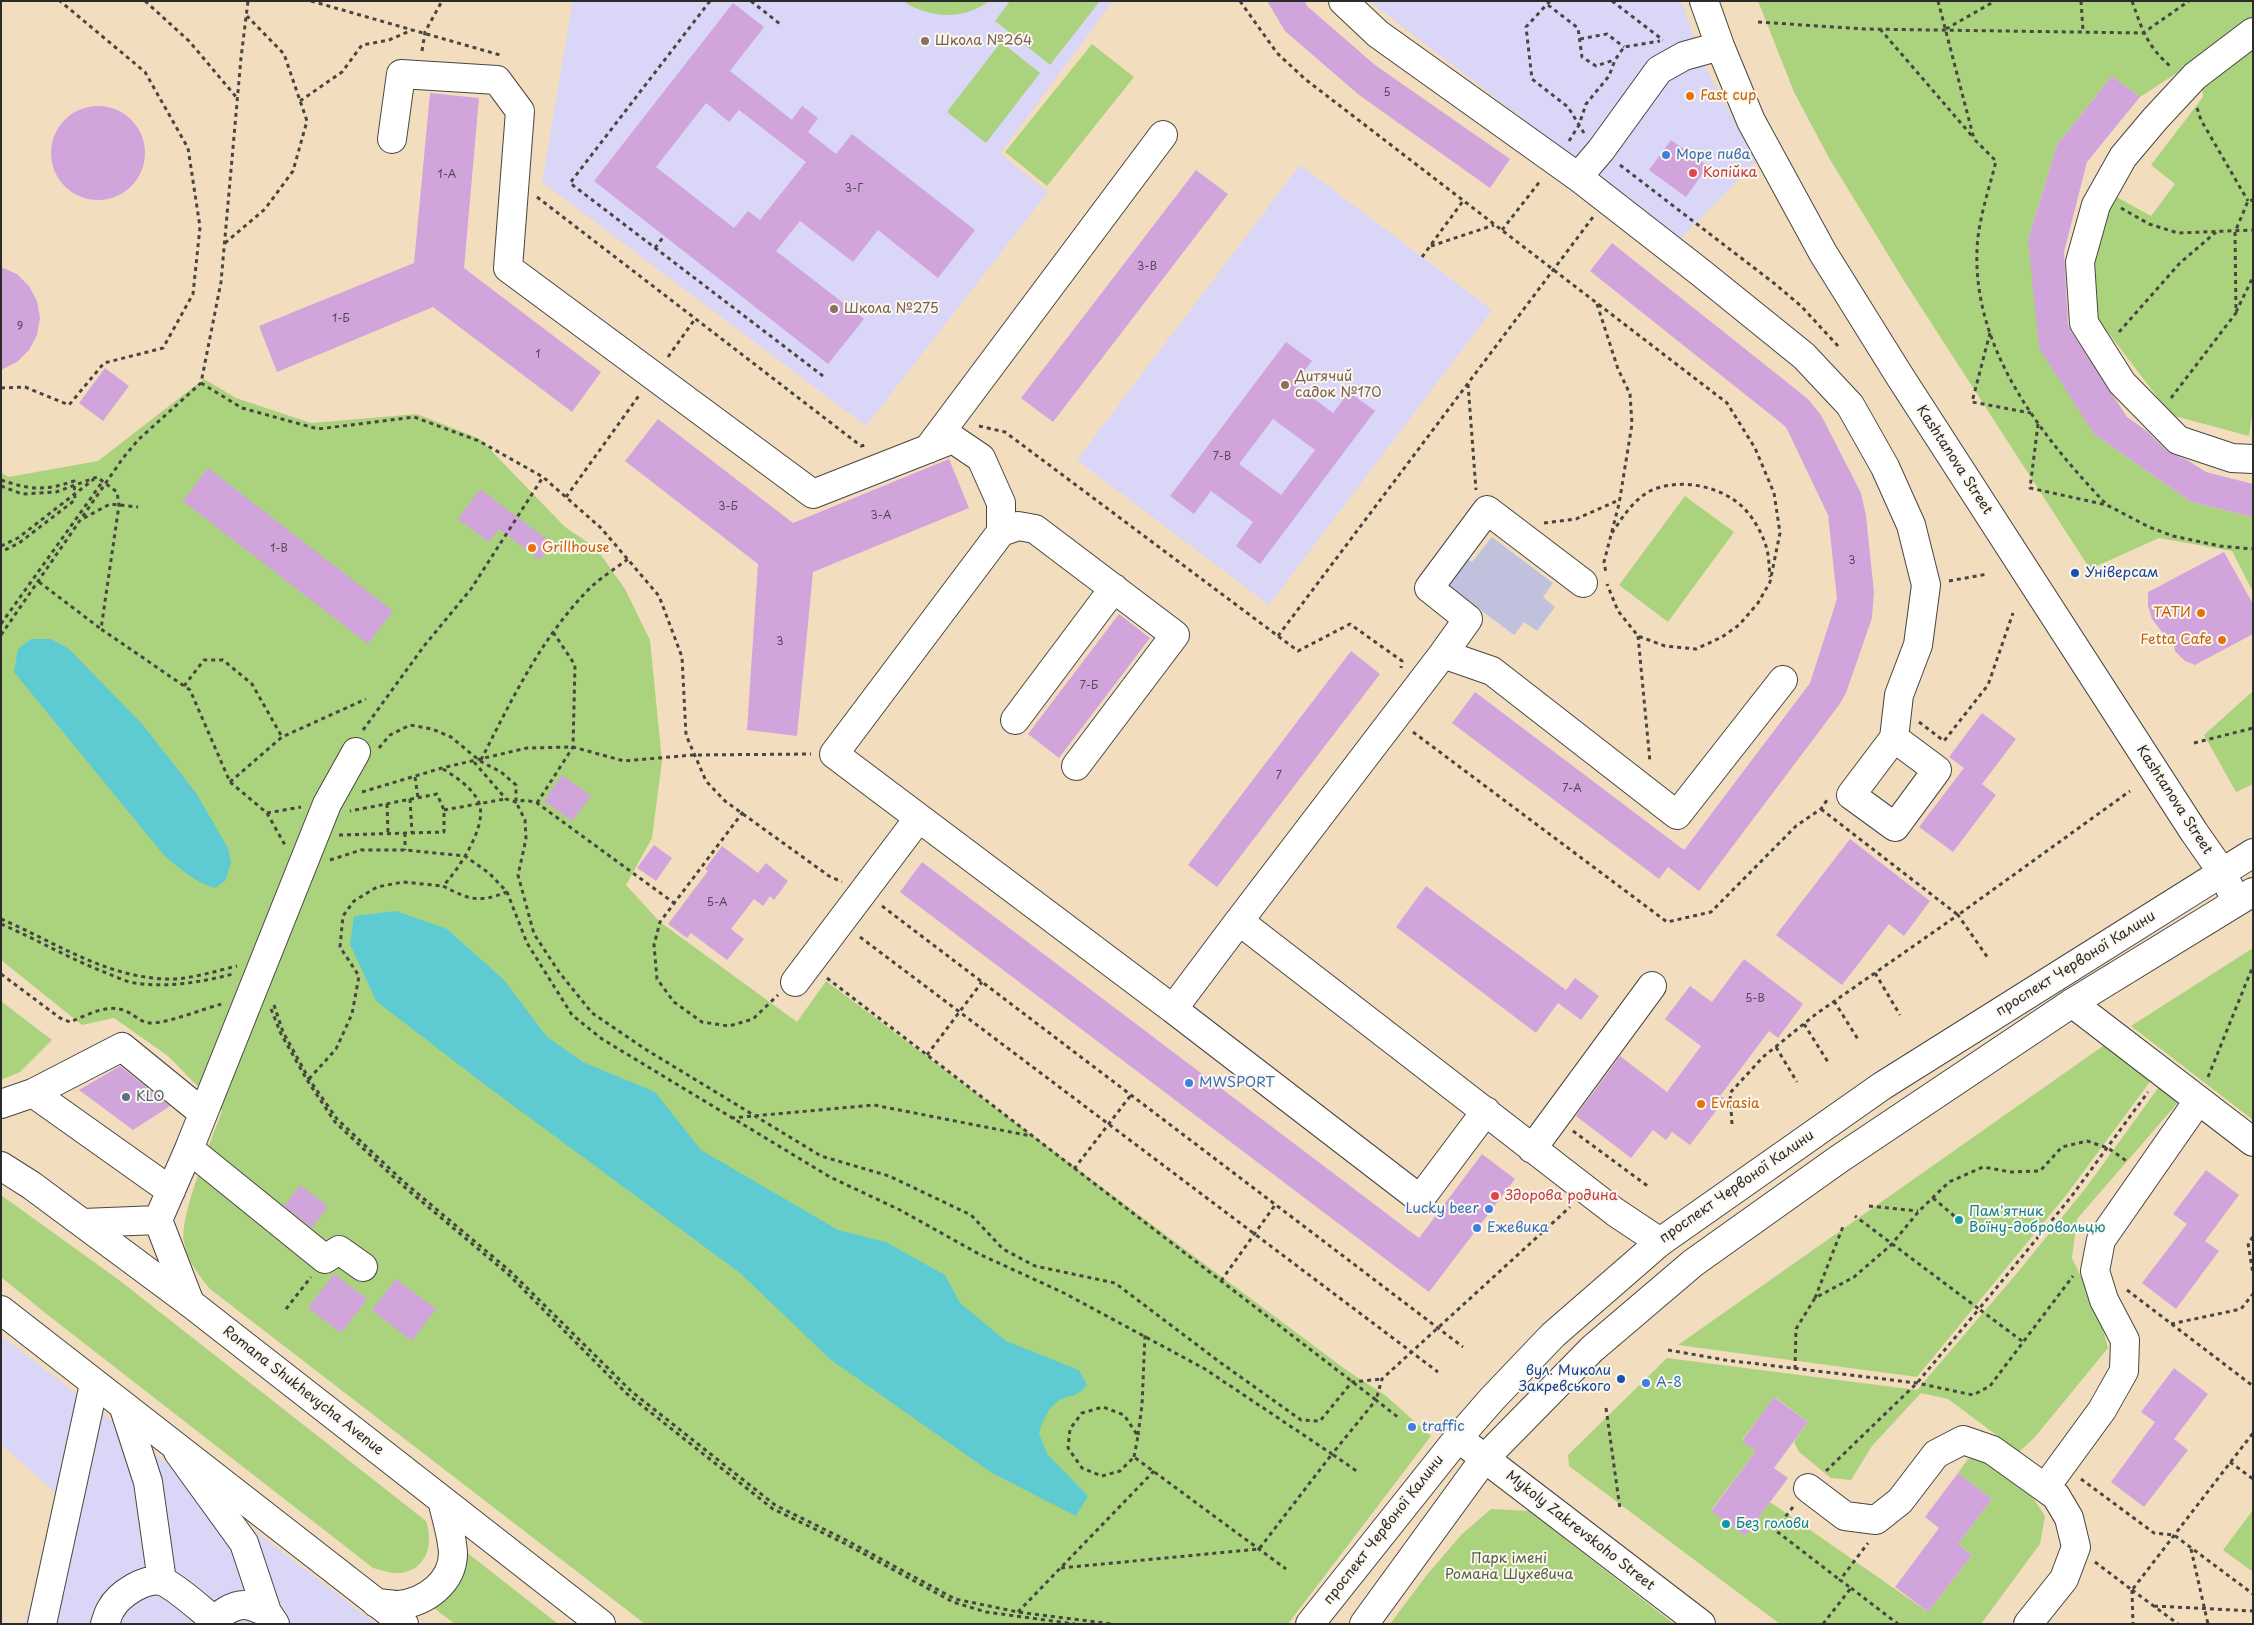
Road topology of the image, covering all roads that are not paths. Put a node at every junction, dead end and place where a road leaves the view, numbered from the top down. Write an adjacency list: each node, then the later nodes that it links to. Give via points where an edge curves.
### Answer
1 (1343, 1): 7 (main road, via 1378,34)
2 (1704, 1): 4 (main road, Kashtanova Street)
3 (2253, 32): 9 (main road, via 2189,83 2123,157 2096,205 2080,262 2084,323 2122,383 2178,440 2232,458)
4 (1720, 46): 7 (main road, via 1684,56 1658,70); 21 (main road, Kashtanova Street, via 1751,121 1823,253)
5 (1163, 134): 8 (main road)
6 (392, 139): 8 (main road, via 401,74 497,80 520,111 508,268 813,494)
7 (1578, 177): 16 (main road, via 1804,356 1850,404 1885,467 1911,526 1926,585 1918,645 1900,695)
8 (928, 449): 10 (main road, via 953,439 981,458 1000,504)
9 (2253, 459)
10 (1001, 532): 12 (main road, via 1018,526 1035,529); 19 (main road, via 834,754)
11 (1583, 583): 13 (main road, via 1487,510 1429,588 1468,619)
12 (1114, 588): 15 (main road); 18 (main road, via 1175,635)
13 (1443, 654): 14 (main road, via 1492,671 1677,815); 23 (main road)
14 (1783, 680)
15 (1014, 720)
16 (1894, 738)
17 (366, 752): 32 (main road, via 327,804 252,971)
18 (1076, 766)
19 (918, 819): 24 (main road); 27 (main road)
20 (2253, 853): 21 (main road, проспект Червоної Калини)
21 (2222, 872): 22 (main road, Kashtanova Street); 40 (main road, проспект Червоної Калини, via 1882,1086)
22 (2244, 896): 26 (main road)
23 (1239, 921): 27 (main road); 31 (main road)
24 (802, 973)
25 (1652, 986): 35 (main road)
26 (2072, 1003): 29 (main road); 48 (main road, via 1839,1159 1694,1263 1592,1349)
27 (1173, 1009): 31 (main road, via 1420,1199)
28 (32, 1093): 30 (main road); 32 (main road, via 122,1047); 37 (main road)
29 (2198, 1101): 33 (main road); 50 (main road, via 2102,1240 2095,1272 2104,1300 2125,1340 2124,1371 2102,1410)
30 (1, 1104)
31 (1486, 1111): 35 (main road)
32 (203, 1113): 34 (main road)
33 (2253, 1142)
34 (188, 1149): 37 (main road); 41 (main road, via 325,1259 339,1250)
35 (1532, 1149): 40 (main road)
36 (1, 1166): 39 (main road, Romana Shukhevycha Avenue)
37 (171, 1191): 38 (main road)
38 (158, 1220): 39 (main road); 42 (main road)
39 (83, 1223): 42 (main road, Romana Shukhevycha Avenue)
40 (1660, 1242): 46 (main road, проспект Червоної Калини, via 1552,1334)
41 (363, 1267)
42 (190, 1303): 51 (main road, Romana Shukhevycha Avenue)
43 (6, 1316): 44 (main road)
44 (94, 1384): 45 (main road); 56 (main road)
45 (124, 1408): 47 (main road); 52 (main road, via 148,1482)
46 (1458, 1438): 48 (main road, Mykoly Zakrevskoho Street); 60 (main road, проспект Червоної Калини)
47 (174, 1447): 53 (main road); 54 (main road, via 244,1543)
48 (1485, 1458): 61 (main road); 62 (main road, Mykoly Zakrevskoho Street)
49 (1808, 1488): 50 (main road, via 1845,1516 1876,1520 1900,1501 1936,1454 1963,1440 1992,1450)
50 (2045, 1488): 63 (main road, via 2056,1496 2069,1518 2076,1547 2064,1579)
51 (442, 1500): 53 (main road, via 453,1555 441,1585 414,1602 398,1605); 59 (main road, Romana Shukhevycha Avenue)
52 (162, 1581): 55 (main road); 57 (main road, via 149,1582 128,1591 111,1608)
53 (376, 1603): 58 (main road)
54 (271, 1618): 55 (main road, via 244,1604 230,1609)
55 (213, 1622)
56 (42, 1624)
57 (105, 1624)
58 (404, 1624)
59 (601, 1624)
60 (1310, 1624)
61 (1364, 1624)
62 (1701, 1624)
63 (2028, 1624)

